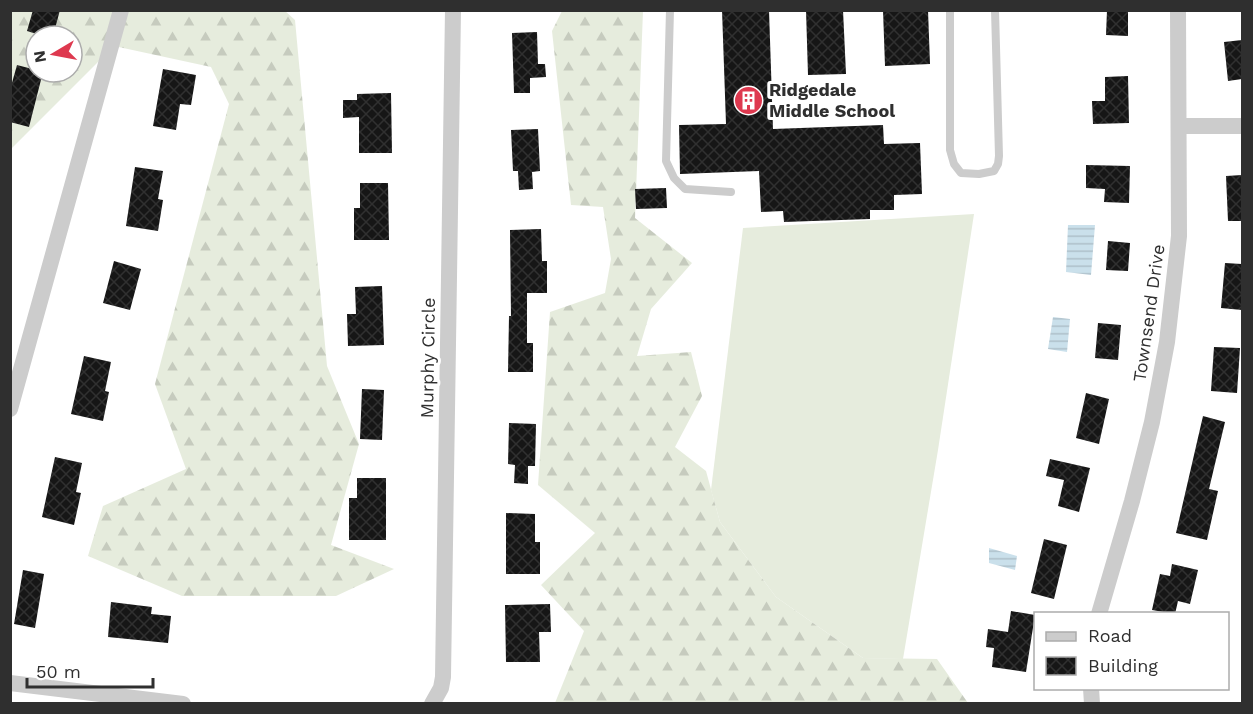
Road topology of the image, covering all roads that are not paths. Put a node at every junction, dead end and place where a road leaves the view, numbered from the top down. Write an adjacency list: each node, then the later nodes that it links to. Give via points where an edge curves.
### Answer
1 (121, 10): 10 (street)
2 (453, 10): 14 (street, Murphy Circle, via 443,677)
3 (670, 10): 9 (lane, via 666,161 685,189)
4 (950, 10): 5 (lane, via 950,150 961,172 979,174 994,171 999,156)
5 (995, 10)
6 (1178, 10): 7 (street, Townsend Drive)
7 (1180, 126): 8 (street); 11 (street, Townsend Drive, via 1179,236 1167,342 1152,422)
8 (1242, 126)
9 (730, 192)
10 (10, 409)
11 (1100, 612)
12 (10, 683): 13 (street)
13 (183, 704)
14 (432, 704)

